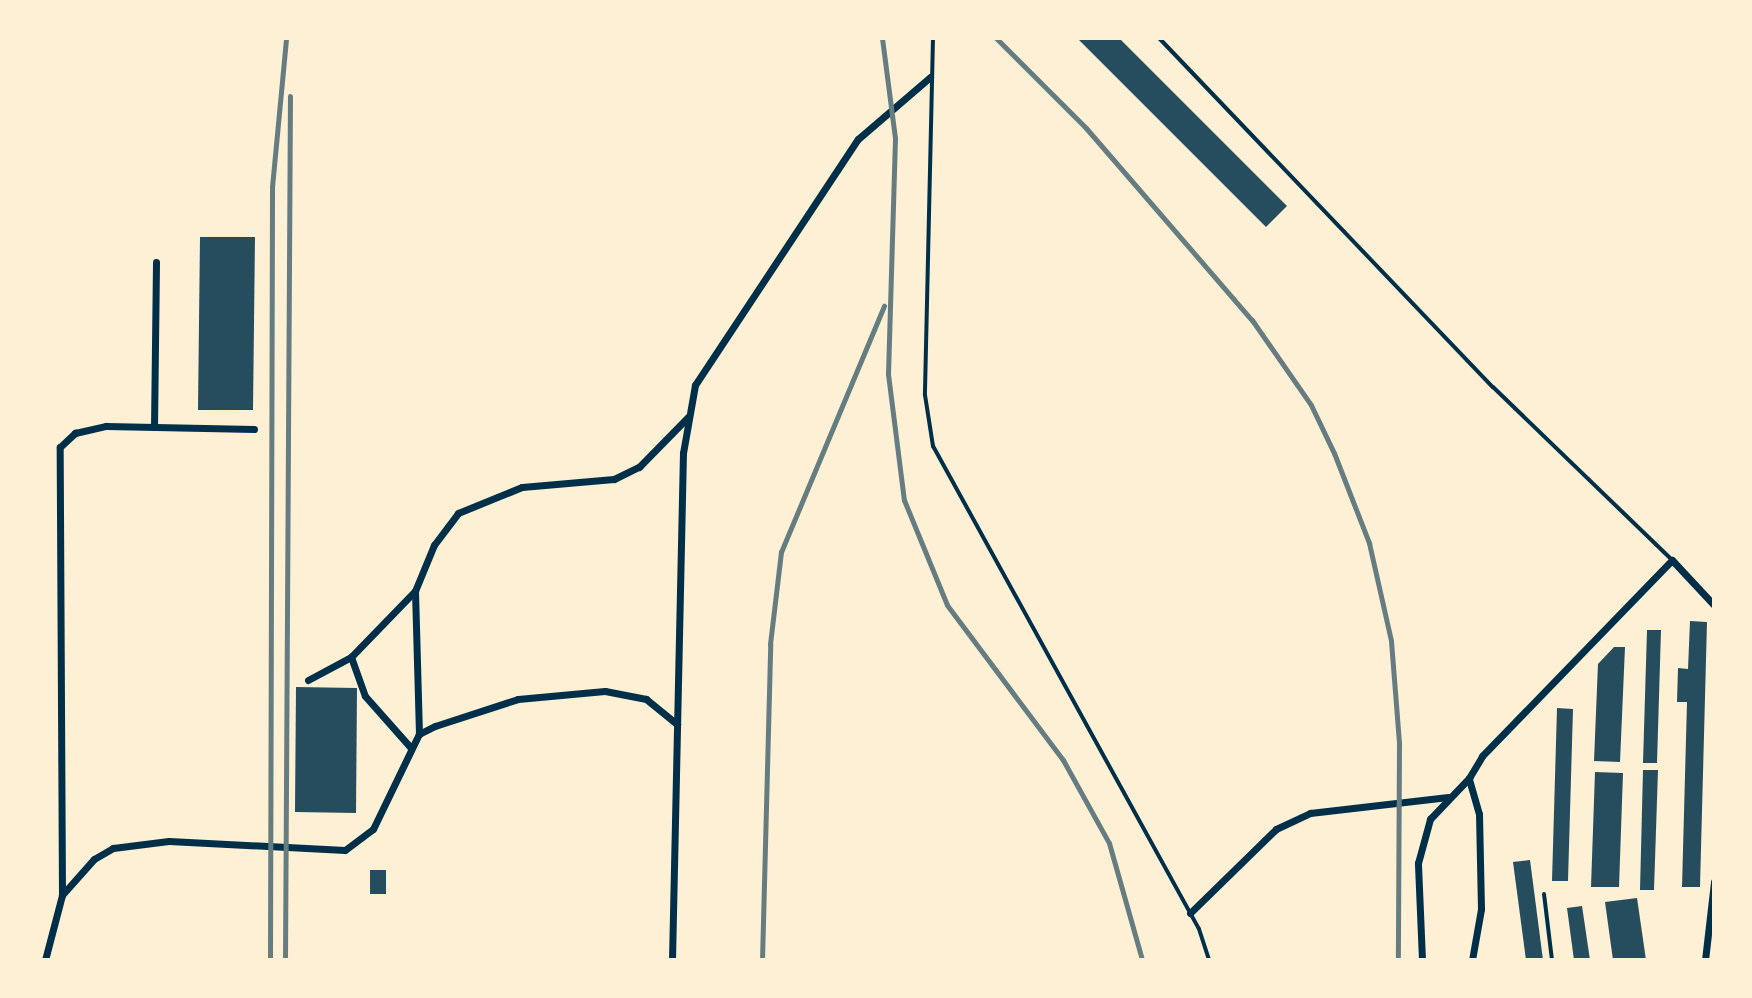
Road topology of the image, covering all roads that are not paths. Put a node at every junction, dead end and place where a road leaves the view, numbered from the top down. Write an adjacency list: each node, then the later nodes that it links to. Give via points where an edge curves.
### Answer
1 (933, 38): 3 (lane)
2 (1159, 38): 8 (lane, via 1493,387)
3 (930, 77): 5 (street, via 858,139 716,347 695,385); 21 (lane, via 925,395 933,446)
4 (156, 262): 6 (street)
5 (688, 417): 9 (street, via 639,467 614,479 522,487 458,513 434,545); 13 (street)
6 (154, 427): 7 (street); 20 (street, via 75,433 60,447)
7 (254, 429)
8 (1672, 560): 10 (street); 16 (street, via 1603,625)
9 (415, 591): 11 (street); 14 (street)
10 (1714, 605)
11 (351, 657): 12 (street); 15 (street, via 365,696)
12 (308, 680)
13 (677, 724): 14 (street, via 646,699 605,691 518,699); 23 (street)
14 (419, 734): 15 (street)
15 (411, 748): 20 (street, via 392,801 373,829 345,850 137,844 94,859)
16 (1469, 778): 17 (street); 26 (street, via 1479,814 1481,909)
17 (1448, 797): 21 (street, via 1310,813 1276,829); 25 (street, via 1430,819 1418,863)
18 (1714, 882): 28 (street)
19 (1544, 894): 27 (lane)
20 (62, 895): 22 (street)
21 (1190, 913): 24 (lane)
22 (45, 960)
23 (672, 960)
24 (1209, 960)
25 (1422, 960)
26 (1472, 960)
27 (1552, 960)
28 (1705, 960)

